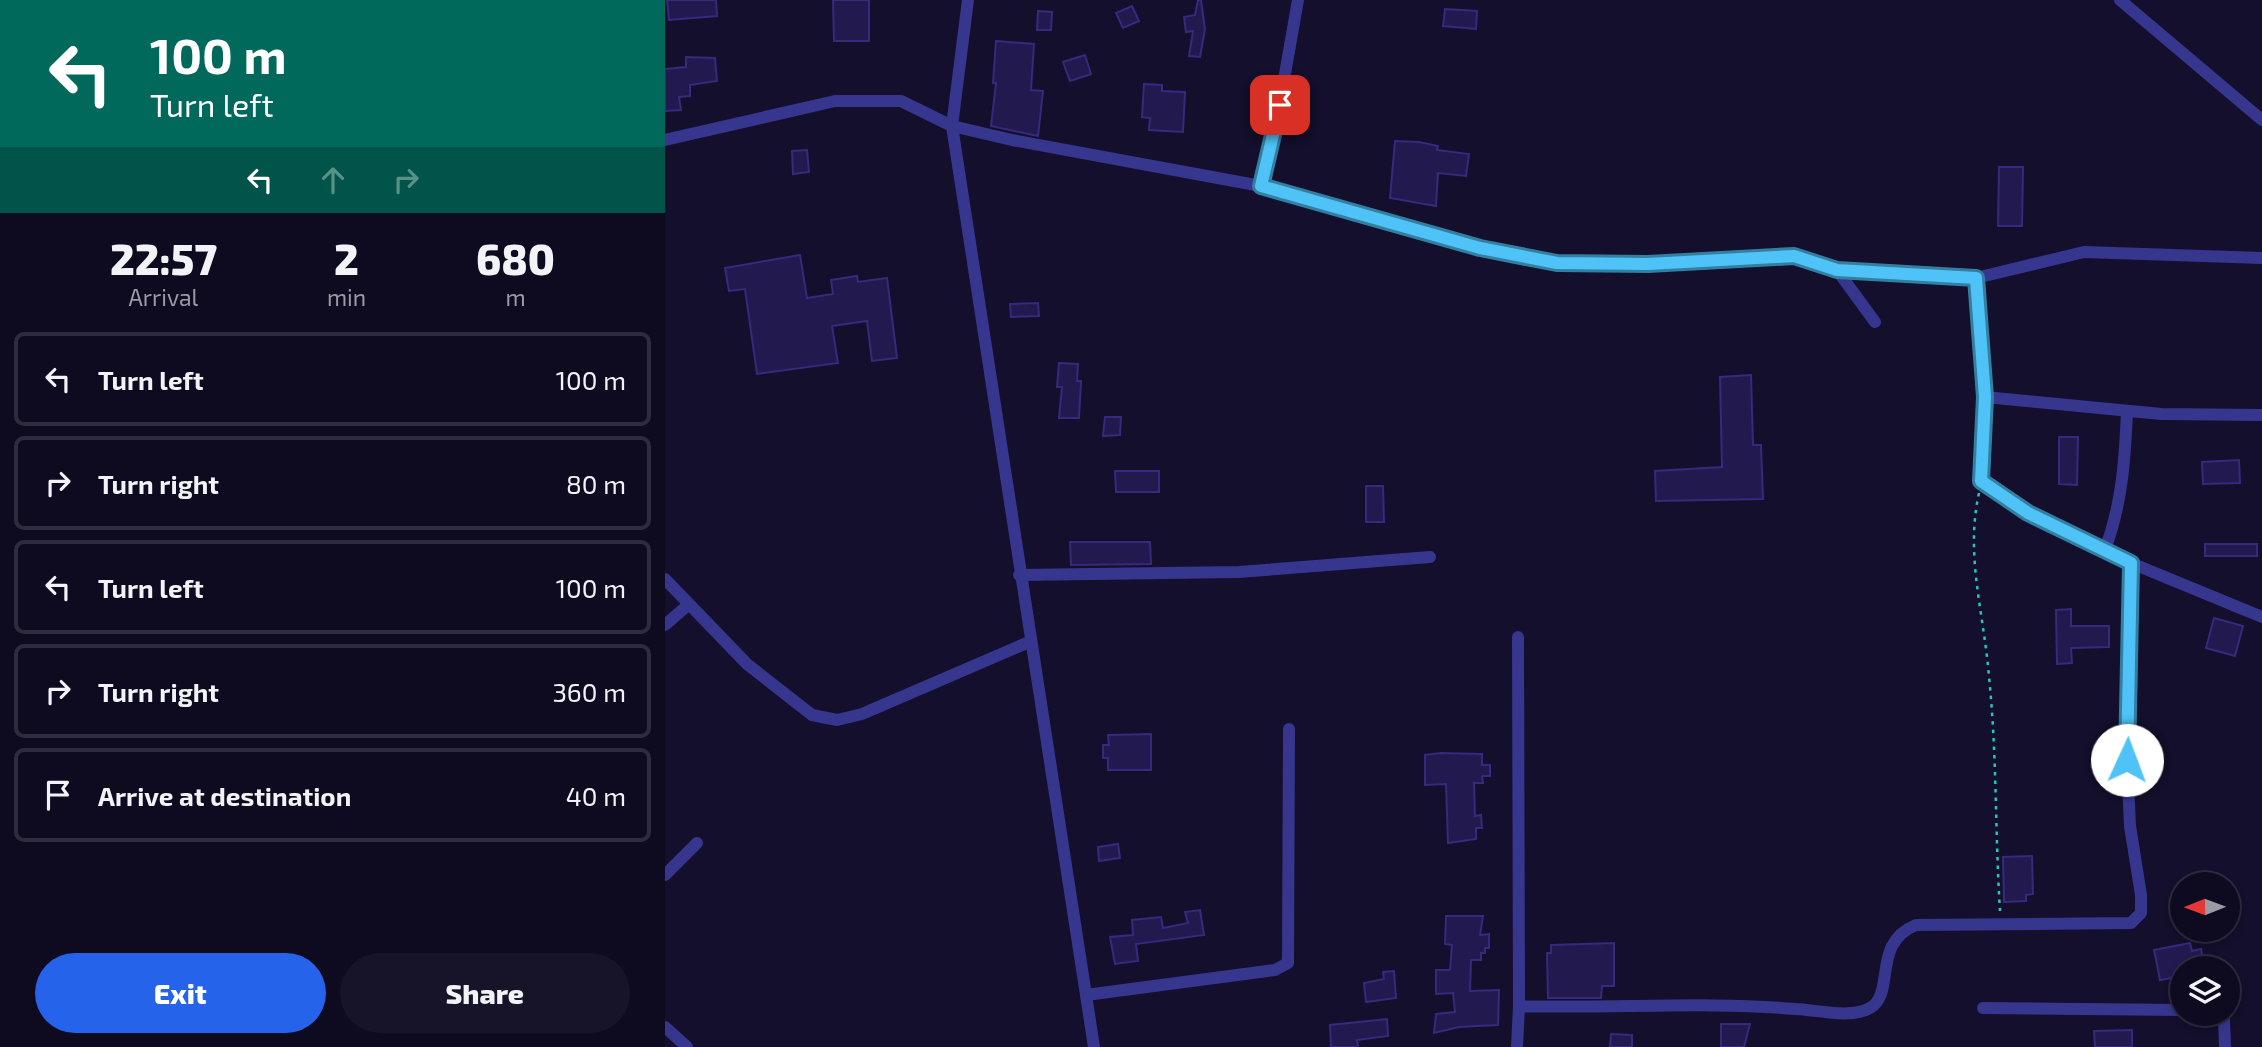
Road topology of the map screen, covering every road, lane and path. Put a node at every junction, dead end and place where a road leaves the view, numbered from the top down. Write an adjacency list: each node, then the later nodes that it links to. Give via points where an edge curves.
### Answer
1 (968, 0): 5 (street)
2 (1299, 0): 7 (street)
3 (2120, 0): 4 (street)
4 (2262, 120)
5 (952, 126): 6 (street, via 901,101 835,101); 7 (street); 19 (street)
6 (665, 140)
7 (1261, 186): 9 (street, via 1480,248 1557,263 1648,264 1794,256)
8 (2262, 258): 10 (street, via 2084,252)
9 (1837, 270): 10 (street); 11 (street)
10 (1976, 278): 12 (street)
11 (1875, 322)
12 (1985, 397): 13 (street); 15 (street)
13 (2127, 411): 14 (street); 16 (street, via 2120,494)
14 (2262, 415)
15 (1981, 481): 16 (street, via 2028,513); 29 (path, via 1974,516 1973,572 1990,679)
16 (2105, 550): 18 (street)
17 (1430, 557): 19 (street, via 1239,572)
18 (2131, 563): 22 (street); 29 (street, via 2127,760 2141,913 2131,922)
19 (1019, 575): 25 (street)
20 (665, 579): 21 (street)
21 (688, 605): 23 (street); 25 (street, via 747,664 812,715 837,720 862,714)
22 (2259, 613)
23 (665, 625)
24 (1518, 637): 31 (street)
25 (1029, 642): 30 (street)
26 (1289, 729): 30 (street, via 1288,963 1275,970)
27 (697, 843): 28 (street)
28 (665, 874)
29 (2000, 925): 31 (street, via 1916,925 1901,932 1892,945 1878,1002 1868,1010 1844,1013 1737,1003)
30 (1086, 995): 37 (street)
31 (1519, 1006): 38 (street)
32 (1983, 1009): 33 (street)
33 (2170, 1010)
34 (2224, 1026): 39 (street)
35 (665, 1027): 36 (street)
36 (687, 1047)
37 (1094, 1047)
38 (1517, 1047)
39 (2225, 1047)

